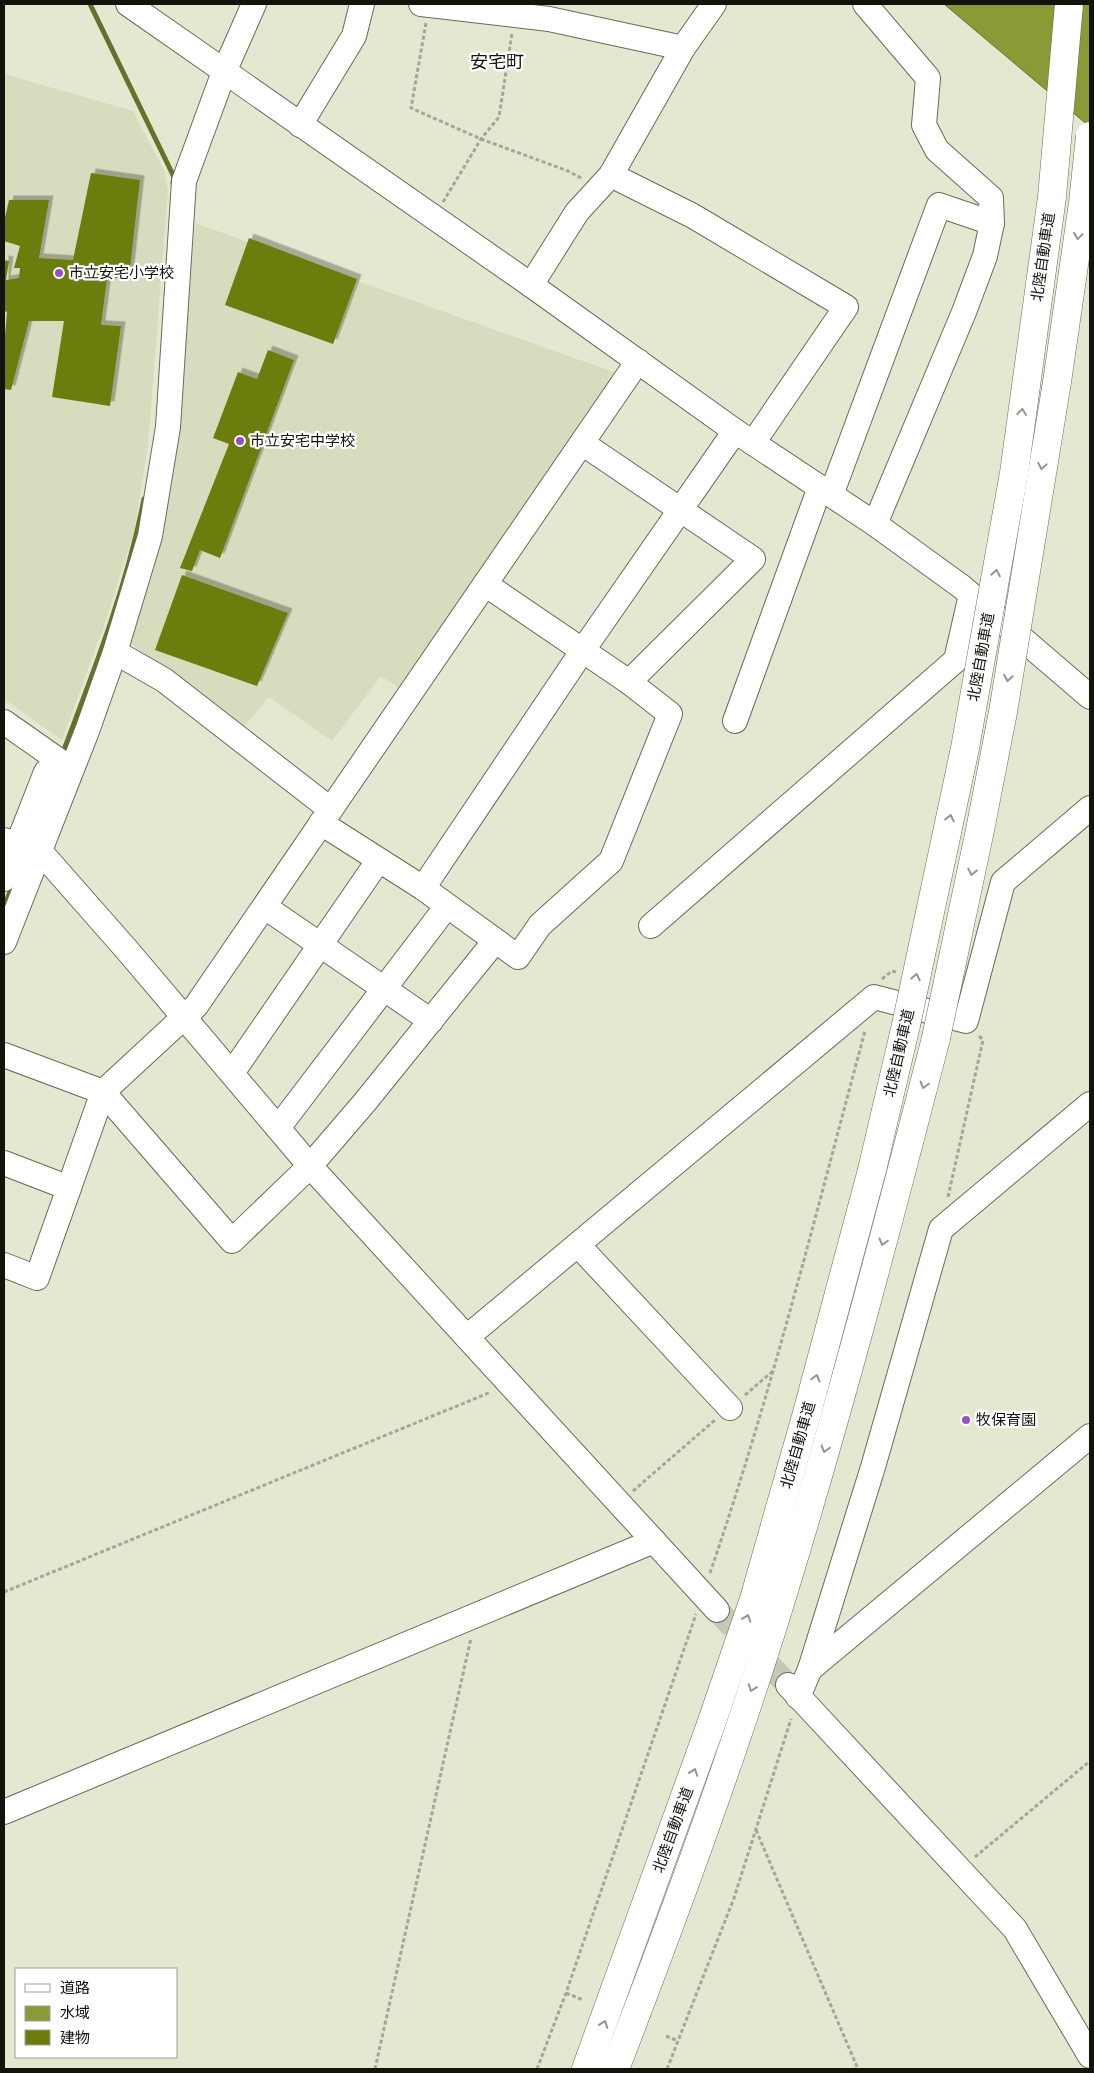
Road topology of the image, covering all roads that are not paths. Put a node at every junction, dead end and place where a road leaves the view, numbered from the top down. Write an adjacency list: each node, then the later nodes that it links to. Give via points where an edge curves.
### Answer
1 (128, 4): 9 (street)
2 (254, 4): 9 (street)
3 (362, 4): 10 (street, via 354,36)
4 (425, 4): 8 (street, via 550,19)
5 (714, 4): 8 (street)
6 (865, 4): 13 (street, via 928,78 924,125 937,150 991,198)
7 (1069, 4): 63 (highway, 北陸自動車道, one-way to 7, bridge, via 754,1599 868,1187 906,1025 965,748 1014,473 1052,197)
8 (684, 48): 12 (street)
9 (224, 72): 10 (street); 24 (street, via 184,181 168,427 150,536)
10 (300, 124): 14 (street)
11 (1090, 136): 64 (highway, 北陸自動車道, one-way to 64, bridge, via 1057,382 1003,712 936,1038 859,1334 772,1630 667,1936)
12 (605, 182): 14 (street, via 577,212); 16 (street, via 693,216 846,307)
13 (992, 223): 18 (street, via 939,205); 20 (street, via 985,256 964,312)
14 (531, 285): 15 (street)
15 (638, 361): 16 (street); 17 (street)
16 (744, 437): 18 (street); 19 (street)
17 (582, 443): 19 (street); 21 (street)
18 (825, 491): 20 (street); 27 (street)
19 (681, 509): 23 (street); 25 (street, via 753,559)
20 (875, 524): 22 (street)
21 (485, 584): 23 (street); 31 (street)
22 (971, 595): 26 (street); 38 (street, via 956,660)
23 (582, 650): 25 (street); 35 (street)
24 (115, 652): 29 (street, via 87,731); 31 (street, via 164,680)
25 (629, 682): 39 (street, via 670,714 611,861 540,925 518,957)
26 (1090, 697)
27 (735, 721)
28 (4, 722): 29 (street)
29 (57, 766): 32 (street)
30 (1090, 808): 53 (street, via 1003,882 966,1020 875,991)
31 (326, 816): 33 (street); 37 (street)
32 (20, 844): 34 (street); 40 (street); 43 (street)
33 (378, 861): 35 (street); 41 (street)
34 (4, 879)
35 (423, 888): 36 (street)
36 (447, 906): 39 (street); 42 (street)
37 (265, 907): 41 (street); 43 (street)
38 (651, 926)
39 (495, 941): 44 (street)
40 (4, 942)
41 (321, 946): 42 (street); 46 (street)
42 (384, 989): 44 (street); 49 (street)
43 (185, 1017): 46 (street); 47 (street)
44 (430, 1020): 51 (street)
45 (4, 1055): 47 (street)
46 (232, 1073): 49 (street)
47 (103, 1092): 51 (street, via 232,1240); 52 (street)
48 (1090, 1104): 60 (street, via 941,1229)
49 (278, 1128): 51 (street)
50 (4, 1163): 52 (street)
51 (310, 1166): 55 (street)
52 (69, 1188): 54 (street, via 37,1278)
53 (578, 1245): 55 (street); 56 (street)
54 (4, 1265)
55 (467, 1337): 58 (street)
56 (730, 1408)
57 (1090, 1436): 60 (street)
58 (654, 1541): 59 (street); 61 (street)
59 (710, 1602)
60 (810, 1669): 62 (street, via 793,1690 1015,1929)
61 (4, 1812)
62 (1090, 2056)
63 (586, 2069)
64 (615, 2069)

